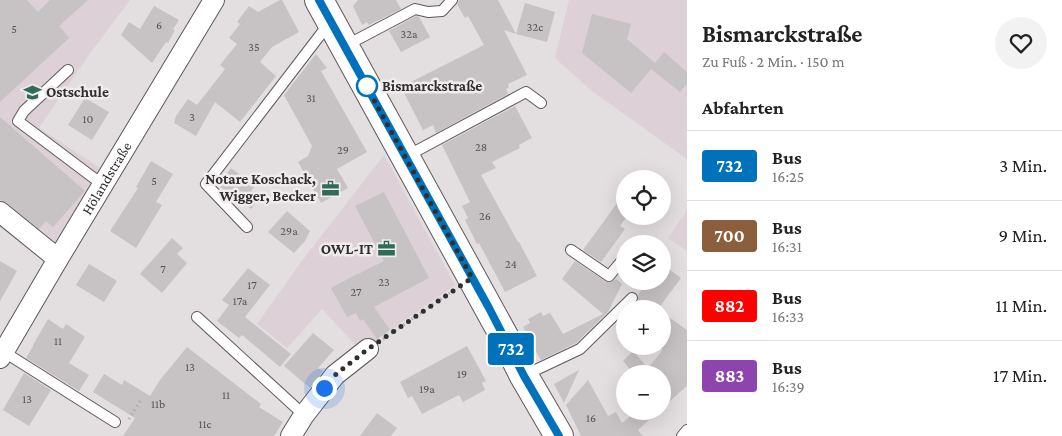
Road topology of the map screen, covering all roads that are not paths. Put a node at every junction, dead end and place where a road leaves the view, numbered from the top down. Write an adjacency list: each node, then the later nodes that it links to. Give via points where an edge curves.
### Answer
1 (214, 0): 8 (street, Hölandstraße)
2 (319, 0): 4 (main road)
3 (452, 0): 4 (lane, via 442,11 416,9)
4 (338, 36): 7 (main road); 10 (lane, via 324,30 206,184)
5 (68, 70): 8 (lane, via 24,111 18,122)
6 (541, 104): 7 (lane, via 526,92)
7 (406, 157): 18 (main road)
8 (102, 185): 12 (street, Hölandstraße)
9 (0, 212): 12 (street)
10 (247, 228)
11 (571, 250): 13 (lane, via 609,276)
12 (58, 259): 17 (street, Hölandstraße)
13 (616, 268)
14 (632, 298): 18 (lane, via 580,349)
15 (197, 317): 19 (lane)
16 (368, 349): 19 (street, via 335,375)
17 (2, 355): 20 (lane)
18 (524, 376): 23 (main road)
19 (304, 415): 22 (street)
20 (115, 422)
21 (687, 430): 24 (lane)
22 (291, 436)
23 (559, 436)
24 (682, 436)

